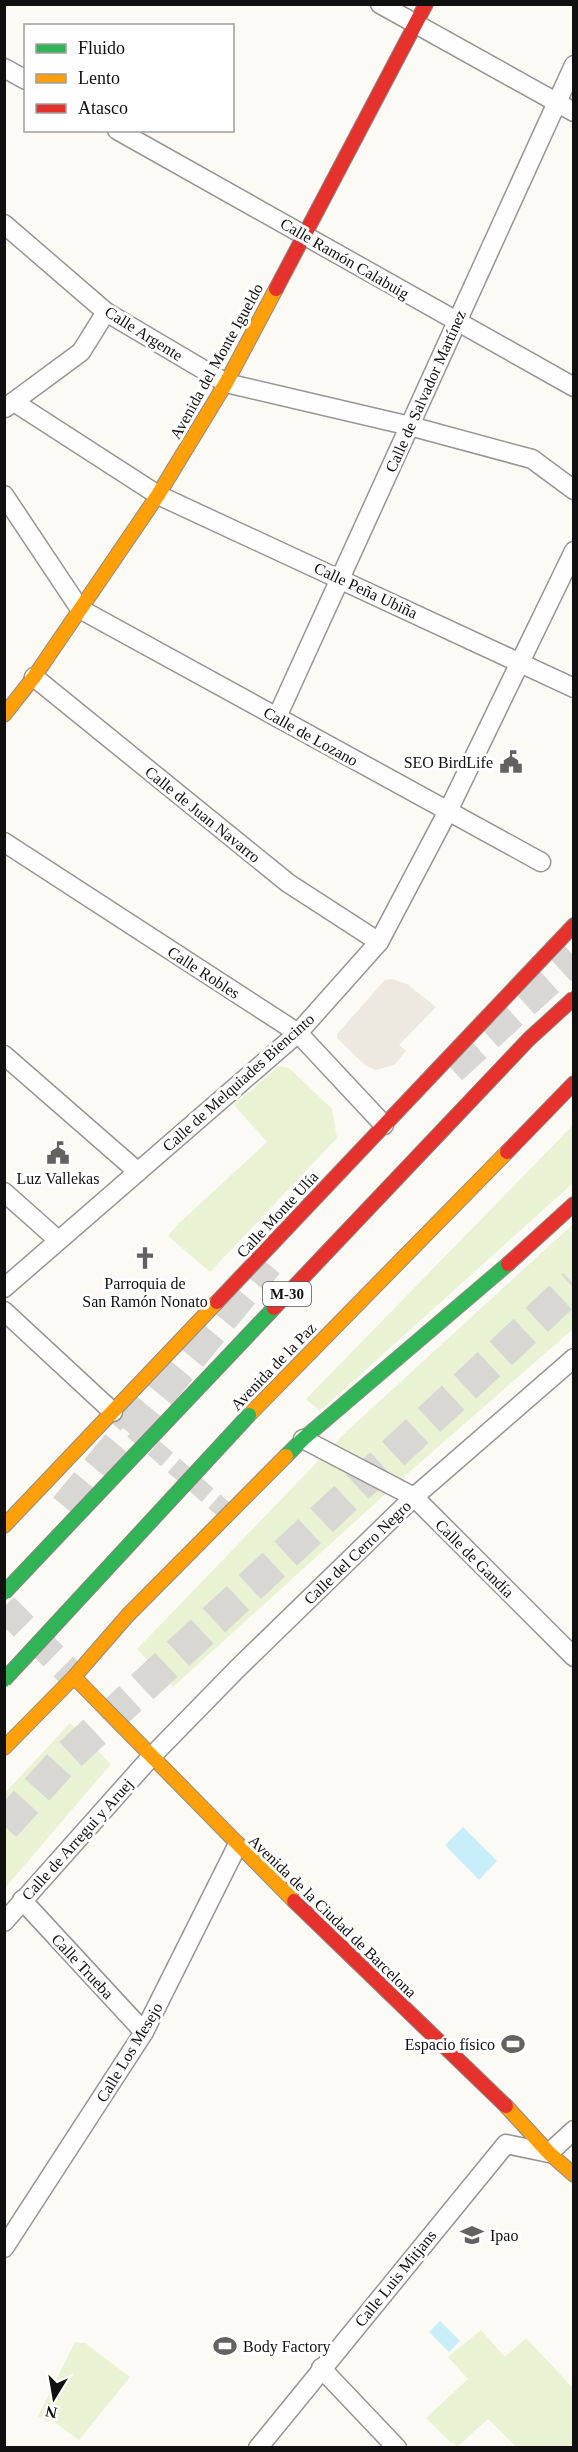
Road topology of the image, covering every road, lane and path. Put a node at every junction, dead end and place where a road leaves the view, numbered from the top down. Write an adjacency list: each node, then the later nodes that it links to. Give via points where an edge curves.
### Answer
1 (380, 4): 3 (street)
2 (426, 4): 3 (main road, Avenida del Monte Igueldo)
3 (416, 26): 7 (street); 11 (main road, Avenida del Monte Igueldo)
4 (573, 65): 7 (street, Calle de Salvador Martínez)
5 (4, 68): 6 (street)
6 (24, 79)
7 (556, 102): 8 (street); 13 (street, Calle de Salvador Martínez)
8 (573, 112)
9 (121, 132): 11 (street, Calle Ramón Calabuig)
10 (4, 224): 12 (street, Calle Argente)
11 (304, 234): 13 (street, Calle Ramón Calabuig); 14 (main road, Avenida del Monte Igueldo)
12 (106, 312): 14 (street, Calle Argente); 16 (street, via 81,352)
13 (455, 321): 15 (street, Calle Ramón Calabuig); 17 (street, Calle de Salvador Martínez)
14 (226, 383): 17 (street, Calle Argente); 20 (main road, Avenida del Monte Igueldo)
15 (573, 387)
16 (9, 405): 20 (street, Calle Peña Ubiña)
17 (410, 426): 18 (street, Calle Argente, via 532,459); 22 (street, Calle de Salvador Martínez)
18 (573, 490)
19 (4, 495): 23 (street)
20 (158, 495): 22 (street, Calle Peña Ubiña); 23 (main road, Avenida del Monte Igueldo)
21 (573, 551): 24 (street, Calle de Melquiades Biencinto)
22 (341, 578): 24 (street, Calle Peña Ubiña); 28 (street, Calle de Salvador Martínez)
23 (80, 609): 25 (main road, Avenida del Monte Igueldo); 28 (street, Calle de Lozano)
24 (519, 662): 26 (street, Calle Peña Ubiña); 29 (street, Calle de Melquiades Biencinto)
25 (34, 677): 27 (main road, Avenida del Monte Igueldo); 33 (street, Calle de Juan Navarro, via 288,883)
26 (573, 688)
27 (4, 715)
28 (277, 717): 29 (street, Calle de Lozano)
29 (447, 811): 31 (street, Calle de Lozano); 33 (street, Calle de Melquiades Biencinto)
30 (4, 842): 35 (street, Calle Robles)
31 (541, 861)
32 (573, 925): 38 (main road, Calle Monte Ulía)
33 (379, 942): 35 (street, Calle de Melquiades Biencinto)
34 (573, 998): 50 (main road, M-30, bridge)
35 (298, 1033): 38 (street, Calle Robles); 39 (street, Calle de Melquiades Biencinto)
36 (4, 1055): 39 (street)
37 (573, 1083): 53 (main road, Avenida de la Paz, bridge, via 249,1415)
38 (384, 1125): 46 (main road, Calle Monte Ulía)
39 (137, 1171): 42 (street, Calle de Melquiades Biencinto)
40 (4, 1192): 42 (street)
41 (573, 1204): 47 (main road)
42 (58, 1240): 43 (street, Calle de Melquiades Biencinto)
43 (4, 1287)
44 (4, 1311): 46 (street)
45 (573, 1359): 48 (street, Calle del Cerro Negro)
46 (113, 1412): 49 (main road, Calle Monte Ulía)
47 (303, 1439): 48 (street, Calle de Gandía); 52 (main road, via 128,1615)
48 (414, 1497): 51 (street, Calle de Gandía); 55 (street, Calle del Cerro Negro)
49 (4, 1526)
50 (4, 1593)
51 (573, 1657)
52 (74, 1677): 54 (main road); 55 (main road, Avenida de la Ciudad de Barcelona)
53 (4, 1680)
54 (4, 1748)
55 (151, 1757): 56 (main road, Avenida de la Ciudad de Barcelona); 57 (street, Calle de Arregui y Aruej)
56 (237, 1846): 59 (street, Calle Los Mesejo); 61 (main road, Avenida de la Ciudad de Barcelona)
57 (22, 1900): 58 (street, Calle de Arregui y Aruej); 59 (street, Calle Trueba)
58 (4, 1922)
59 (144, 2032): 63 (street, Calle Los Mesejo)
60 (573, 2130): 61 (street)
61 (549, 2152): 62 (main road, Avenida de la Ciudad de Barcelona); 64 (street, Calle Luis Mitjans, via 506,2144)
62 (573, 2175)
63 (4, 2248)
64 (321, 2368): 65 (street, Calle Luis Mitjans); 66 (street)
65 (258, 2448)
66 (397, 2448)

